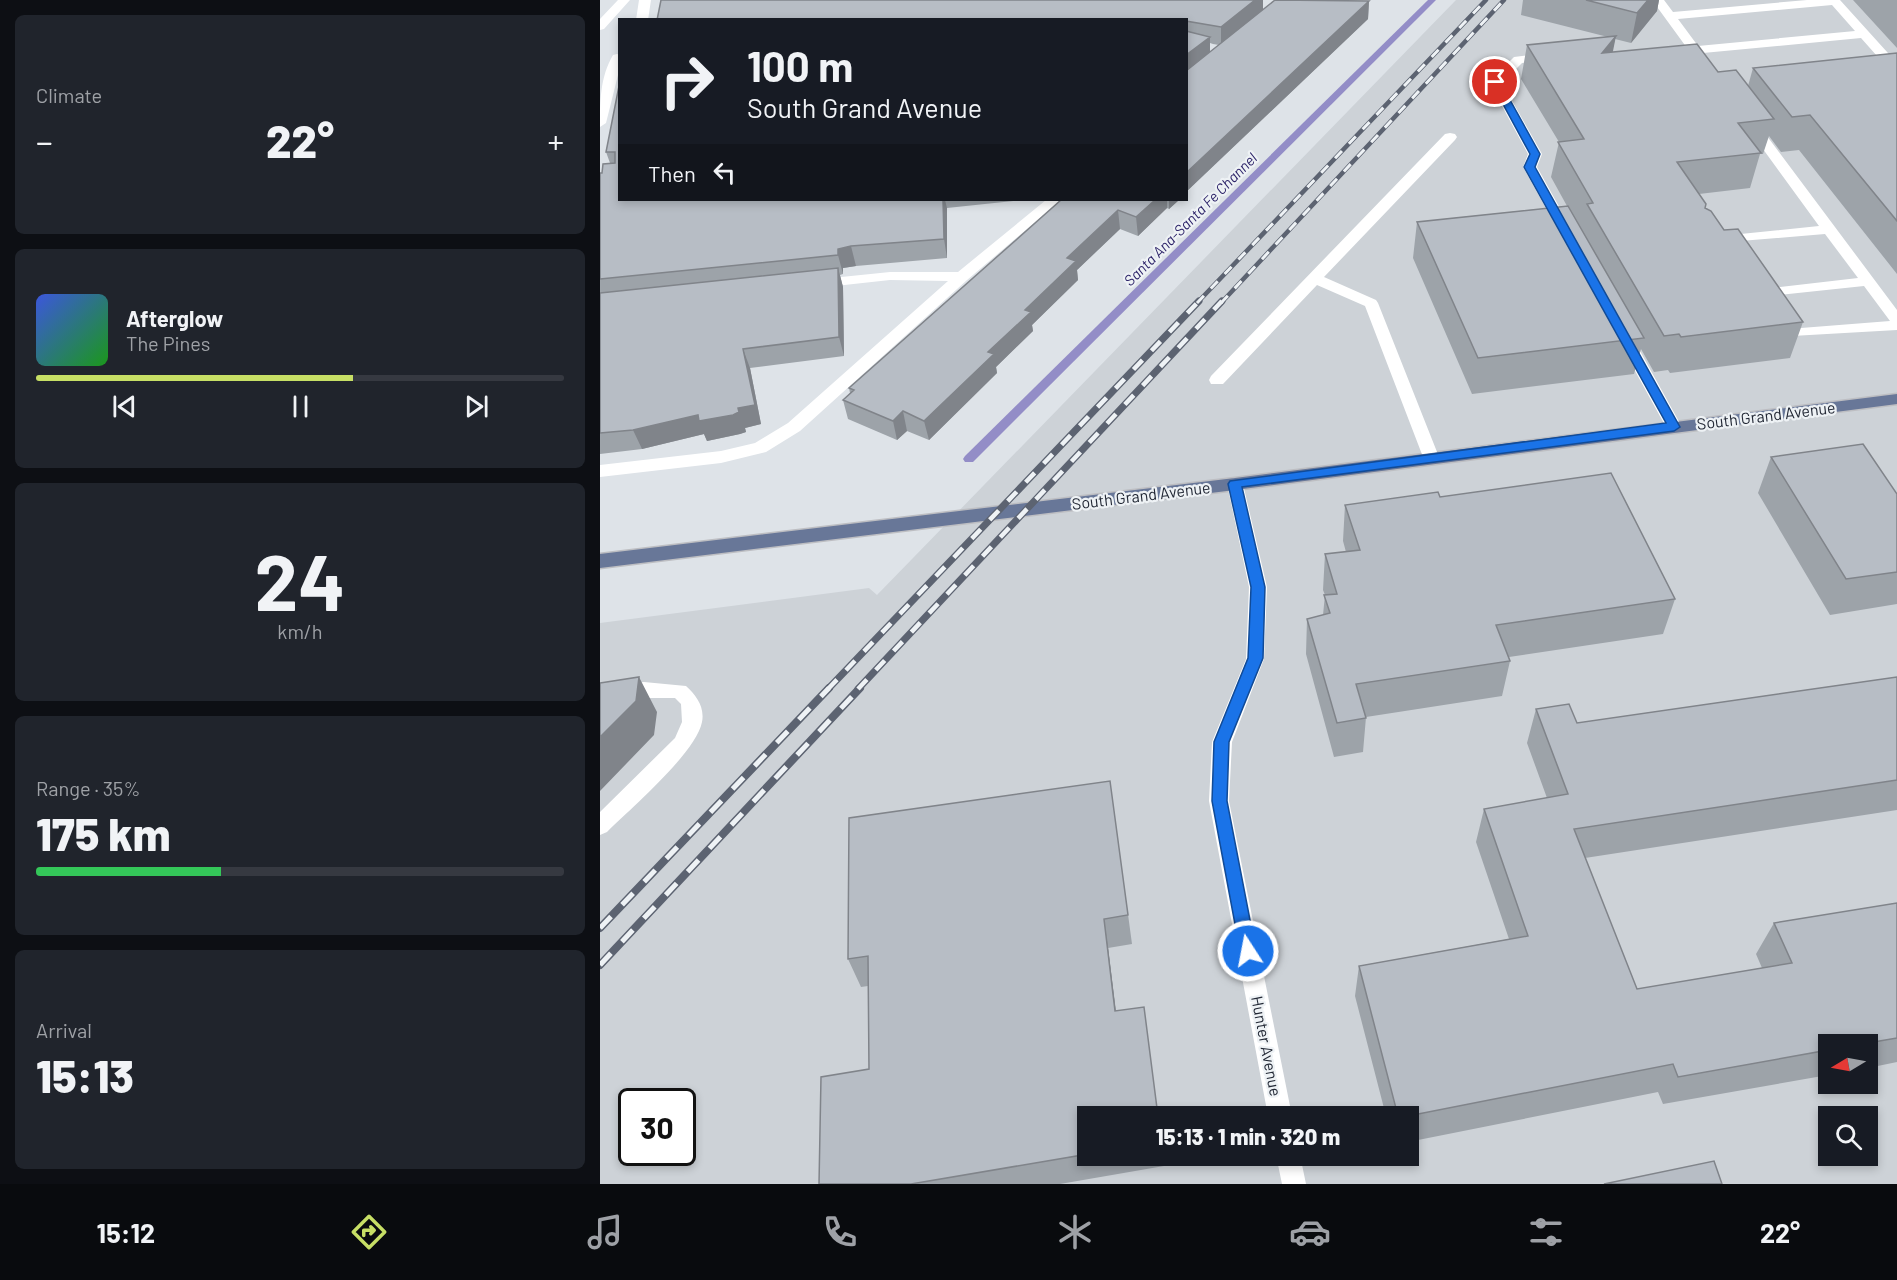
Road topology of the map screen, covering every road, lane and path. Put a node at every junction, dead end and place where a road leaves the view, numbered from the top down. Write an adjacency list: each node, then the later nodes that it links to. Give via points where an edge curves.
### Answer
1 (624, 0): 7 (street)
2 (645, 0): 6 (street)
3 (1658, 0): 5 (street)
4 (1834, 0): 5 (street); 8 (street)
5 (1670, 15): 9 (street)
6 (642, 18)
7 (600, 26)
8 (1864, 34): 9 (street); 15 (street)
9 (1696, 50): 10 (street); 14 (street)
10 (1664, 53)
11 (1565, 55): 21 (street, via 1518,60 1495,82 1535,154 1530,167)
12 (600, 58): 13 (street)
13 (618, 58): 17 (street)
14 (1710, 69)
15 (1893, 72)
16 (1745, 116): 20 (street)
17 (600, 123)
18 (1450, 137): 24 (street)
19 (1053, 201): 23 (street)
20 (1829, 229): 22 (street); 25 (street)
21 (1570, 240)
22 (1704, 242)
23 (962, 278): 26 (street, via 890,276); 34 (street, via 794,427 760,448 722,457)
24 (1313, 278): 30 (street); 33 (street, via 1371,303)
25 (1867, 281): 27 (street); 28 (street, via 1769,292 1797,333)
26 (797, 285)
27 (1897, 320)
28 (1897, 325)
29 (1622, 333): 32 (street)
30 (1217, 380)
31 (1897, 399): 32 (main road, South Grand Avenue)
32 (1674, 427): 33 (main road, South Grand Avenue)
33 (1431, 457): 35 (main road, South Grand Avenue)
34 (600, 471)
35 (1235, 484): 36 (main road, South Grand Avenue); 39 (street, Hunter Avenue, via 1258,587 1256,658 1222,742 1219,801)
36 (600, 561)
37 (600, 695): 38 (street, via 679,691 690,701 692,722 682,743)
38 (600, 826)
39 (1279, 1106)
40 (1290, 1166): 41 (street)
41 (1294, 1184)

